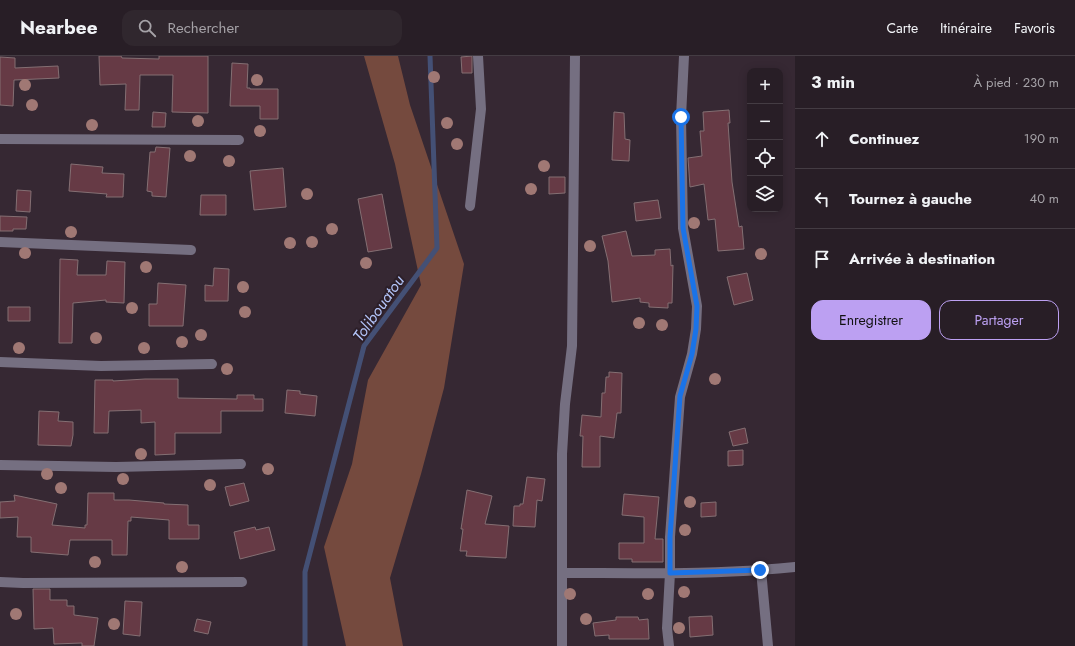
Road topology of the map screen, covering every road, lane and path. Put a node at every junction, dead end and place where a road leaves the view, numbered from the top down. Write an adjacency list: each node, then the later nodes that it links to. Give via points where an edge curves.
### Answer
1 (478, 56): 6 (street, via 481,109)
2 (575, 56): 15 (street, via 572,346 562,454)
3 (684, 56): 16 (street, via 681,117 683,228 697,306 692,354 680,396 670,537)
4 (0, 139): 5 (street)
5 (239, 140)
6 (470, 206)
7 (0, 242): 8 (street)
8 (191, 250)
9 (0, 362): 10 (street, via 101,366)
10 (212, 364)
11 (241, 464): 12 (street, via 116,467)
12 (0, 465)
13 (795, 567): 14 (street)
14 (760, 570): 16 (street); 21 (street)
15 (562, 573): 16 (street); 19 (street)
16 (670, 573): 20 (street, via 667,628)
17 (0, 582): 18 (street)
18 (242, 582)
19 (562, 646)
20 (669, 646)
21 (768, 646)

